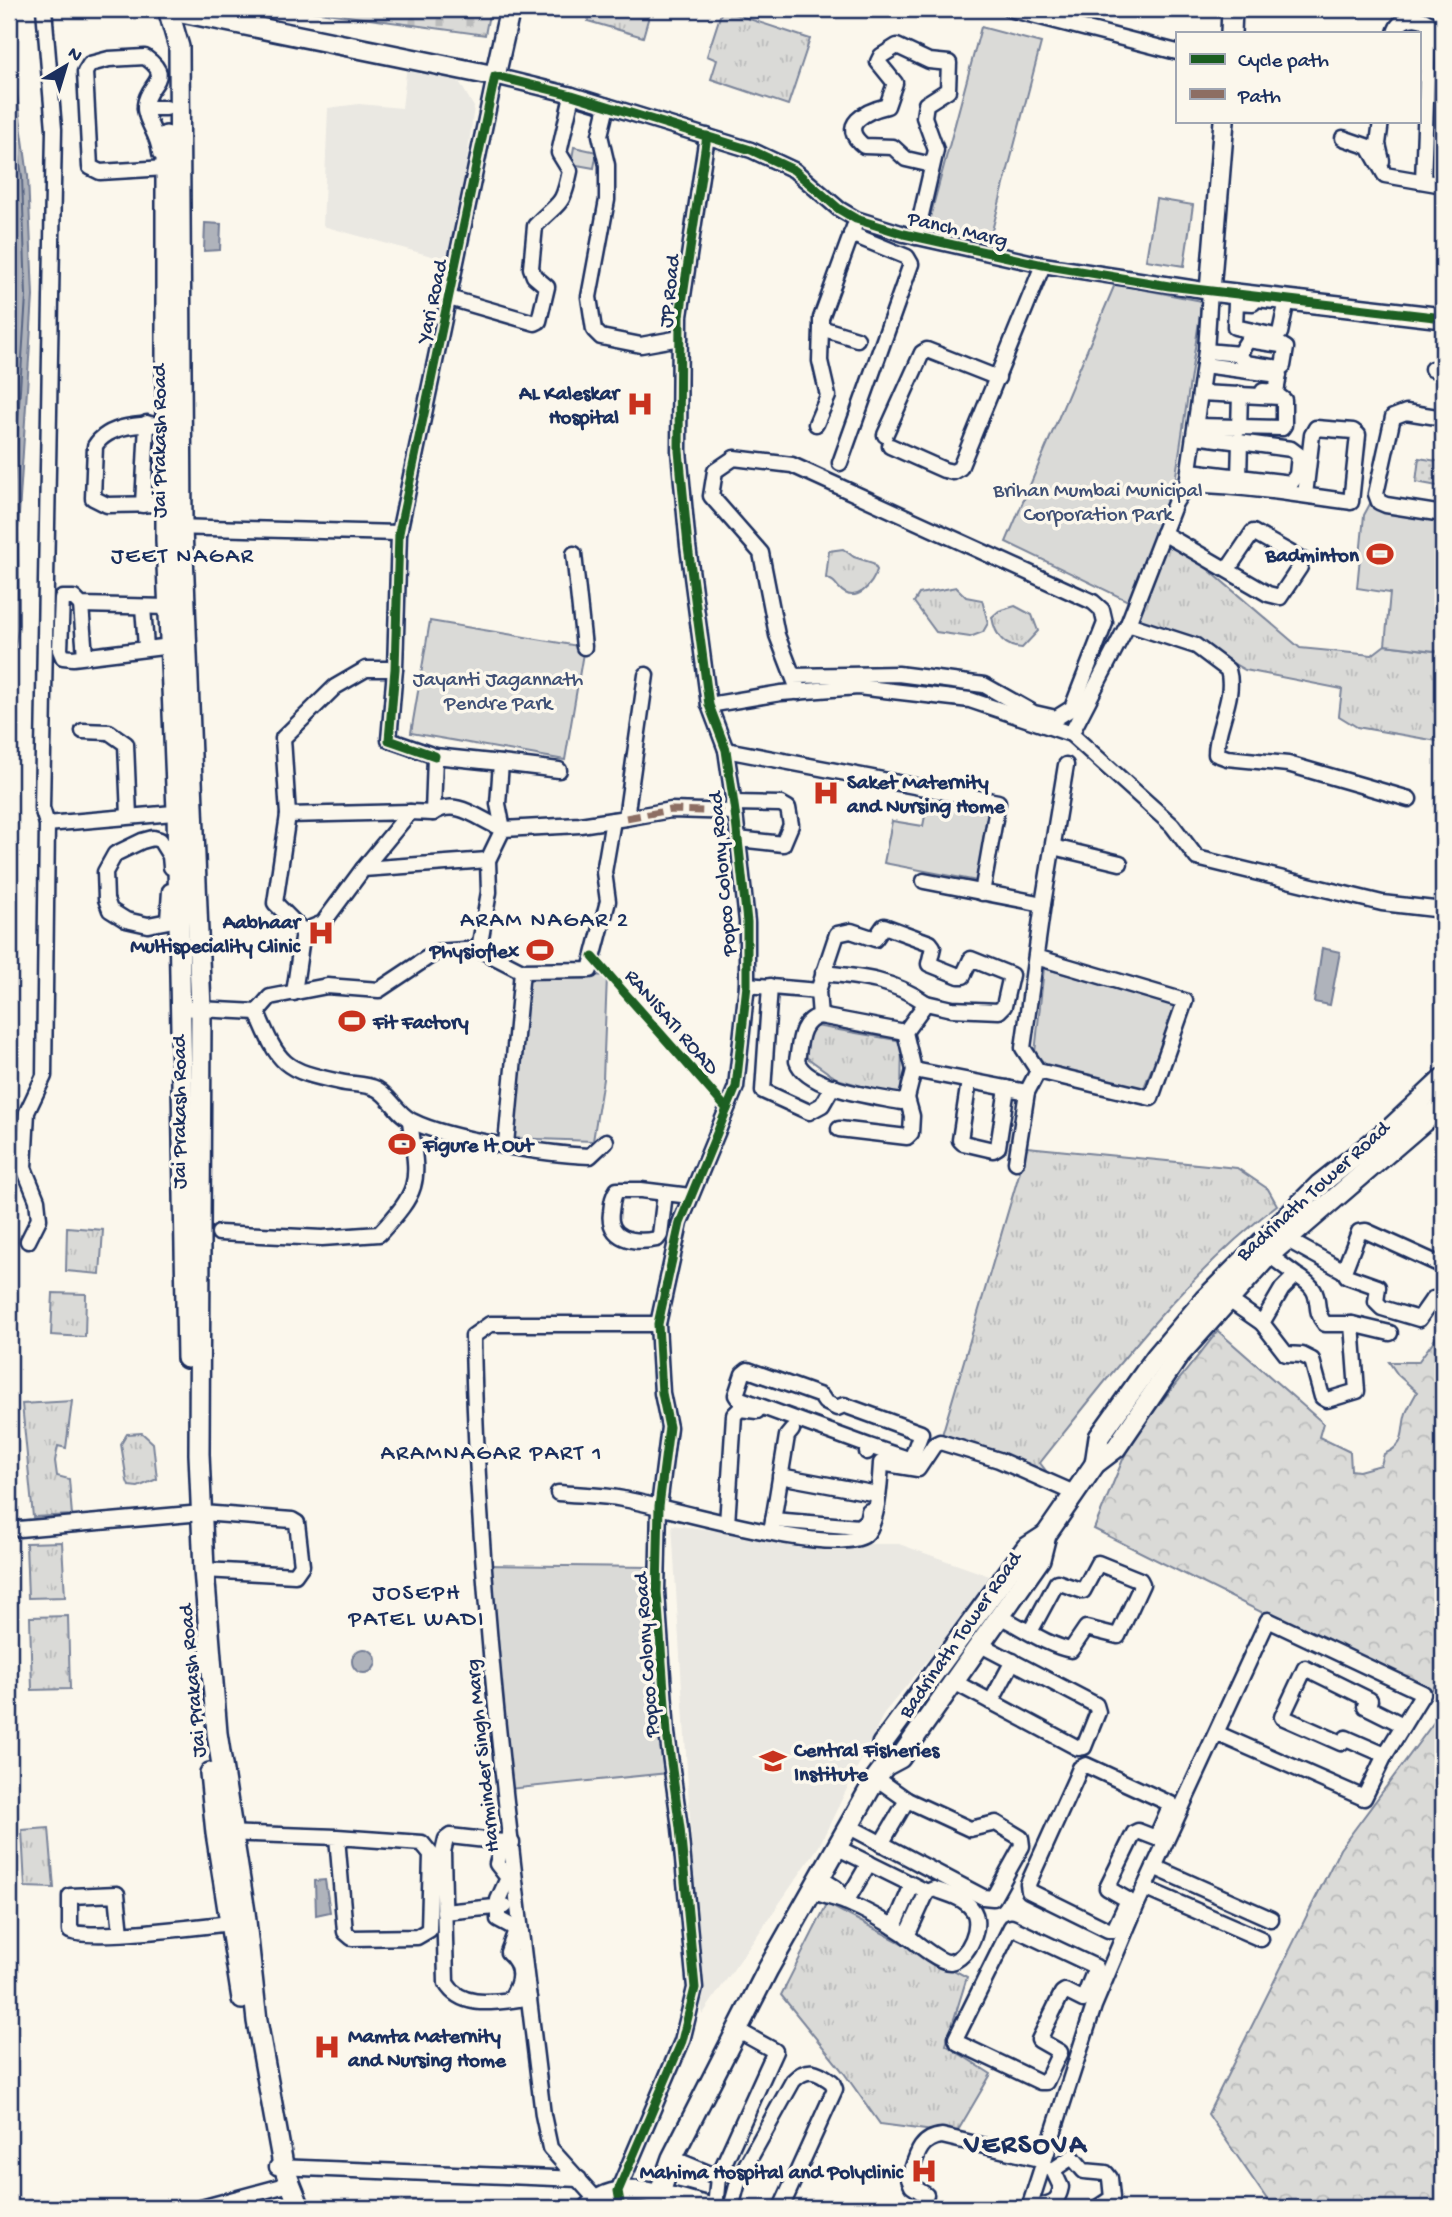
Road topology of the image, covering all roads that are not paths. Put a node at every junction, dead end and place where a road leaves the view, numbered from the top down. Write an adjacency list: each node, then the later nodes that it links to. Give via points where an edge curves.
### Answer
1 (44, 9): 91 (street, via 54,129 42,795)
2 (510, 9): 9 (main road, Yari Road)
3 (1009, 9): 8 (street)
4 (1232, 9): 6 (main road)
5 (165, 12): 9 (main road); 14 (main road, Jai Prakash Road); 58 (main road, Jai Prakash Road, via 179,47)
6 (1231, 32)
7 (1391, 32): 10 (street, via 1403,20 1429,23)
8 (1176, 52)
9 (495, 76): 11 (street, Panch Marg); 31 (street, Yari Road)
10 (1422, 91): 24 (street)
11 (572, 95): 12 (street, Panch Marg); 31 (street, via 559,152 570,171 566,191 557,209 536,226 531,268 547,287 539,321)
12 (607, 106): 18 (street, Panch Marg); 36 (street, via 600,135 607,165 607,200 589,297 594,330 601,337 641,345)
13 (145, 108): 14 (street); 22 (street, via 159,142); 22 (street, via 160,79 145,57 109,59 86,68 90,167 100,172)
14 (166, 108): 22 (main road, Jai Prakash Road)
15 (1224, 122): 30 (main road)
16 (1379, 122): 20 (street)
17 (1379, 122): 23 (street, via 1378,144)
18 (707, 136): 26 (street, Panch Marg, via 794,170); 36 (street, JP Road)
19 (1343, 138): 20 (street)
20 (1372, 151): 23 (street, via 1381,171)
21 (932, 164): 21 (street, via 936,149 924,117 926,104 948,90 949,64 929,61 897,46 878,62 895,83 887,106 858,117 853,133 864,146 893,147 906,159); 28 (street)
22 (162, 168): 46 (main road, Jai Prakash Road)
23 (1391, 175): 24 (street)
24 (1423, 181): 25 (street)
25 (1443, 185)
26 (856, 219): 27 (street); 28 (street, Panch Marg)
27 (851, 234): 35 (street); 51 (street, via 907,257 911,264)
28 (916, 237): 29 (street, Panch Marg)
29 (1043, 265): 30 (street, Panch Marg); 40 (street)
30 (1210, 291): 32 (main road, Panch Marg); 39 (street)
31 (449, 298): 59 (street, Yari Road)
32 (1253, 300): 33 (main road, Panch Marg); 33 (street, via 1236,302 1233,324 1237,329 1278,335)
33 (1286, 304): 34 (main road, Panch Marg)
34 (1443, 318)
35 (821, 328): 37 (street); 47 (street, via 828,396)
36 (680, 338): 50 (street, JP Road)
37 (857, 339)
38 (1239, 354): 39 (street)
39 (1205, 358): 41 (street); 41 (street, via 1276,373 1278,389)
40 (998, 378): 40 (street, via 960,468 953,472 888,440 927,350)
41 (1200, 390): 42 (street); 48 (street)
42 (1240, 394): 49 (street); 49 (street, via 1284,400 1282,428)
43 (1410, 404): 44 (street)
44 (1443, 409)
45 (1443, 418): 57 (street, via 1406,412 1393,417 1376,494 1386,505)
46 (156, 424): 55 (main road, Jai Prakash Road); 56 (street); 56 (street, via 105,436 95,446 93,498 107,505)
47 (816, 424)
48 (1196, 431): 49 (street); 52 (street)
49 (1240, 436): 53 (street); 53 (street, via 1299,455 1297,475 1291,483)
50 (679, 452): 75 (street, Popco Colony Road)
51 (839, 463)
52 (1188, 477): 53 (street); 54 (street); 60 (street)
53 (1239, 477)
54 (1304, 495): 54 (street, via 1316,428 1358,435 1351,502)
55 (166, 504): 56 (street); 58 (main road, Jai Prakash Road)
56 (143, 505)
57 (1443, 514)
58 (174, 527): 59 (street); 65 (main road, Jai Prakash Road); 70 (main road, Jai Prakash Road)
59 (399, 533): 71 (street, Yari Road)
60 (1163, 533): 62 (street); 66 (street)
61 (575, 554): 68 (street)
62 (1228, 569): 62 (street, via 1280,597 1301,559 1252,532)
63 (81, 604): 64 (street); 69 (street); 69 (street, via 75,598 60,601 60,650 64,657)
64 (143, 607): 65 (street); 67 (street)
65 (169, 607): 70 (main road, Jai Prakash Road)
66 (1128, 624): 77 (street); 83 (street, via 1196,646 1228,670 1231,688 1216,754 1288,764)
67 (146, 647): 69 (street); 70 (street)
68 (584, 647)
69 (85, 656)
70 (177, 656): 85 (main road, Jai Prakash Road)
71 (395, 669): 79 (street, Yari Road, via 389,740); 88 (street, via 366,669 335,687 283,738)
72 (646, 675): 90 (street)
73 (793, 676): 73 (street, via 777,635 761,553 712,496 715,471 734,458 792,465 1093,602 1102,610 1105,623 1072,708 1056,718 1032,712 984,685 898,674); 74 (street)
74 (799, 692): 75 (street); 77 (street, via 858,687 970,700)
75 (709, 705): 78 (street, Popco Colony Road)
76 (83, 731): 89 (street, via 109,732 126,744)
77 (1071, 734): 101 (street, via 1172,825 1197,858 1382,903)
78 (726, 750): 84 (street, Popco Colony Road); 99 (street, via 998,802)
79 (435, 756): 80 (street); 87 (street)
80 (502, 763): 82 (street); 92 (street, via 498,804)
81 (1066, 765): 94 (street)
82 (559, 770)
83 (1409, 799)
84 (734, 807): 90 (street, via 671,810); 93 (street, Popco Colony Road); 93 (street, via 781,804 788,808 791,820 783,844)
85 (186, 812): 89 (street); 102 (main road, Jai Prakash Road); 114 (main road, Jai Prakash Road)
86 (410, 812): 87 (street); 88 (street); 97 (street)
87 (433, 813): 92 (street, via 453,806)
88 (288, 815): 103 (street, via 275,903)
89 (129, 816): 91 (street)
90 (620, 819): 92 (street); 106 (street, via 604,872 608,901 590,970)
91 (47, 824): 137 (street, via 44,1076 27,1112 23,1168 40,1219)
92 (503, 829): 95 (street)
93 (738, 839): 108 (street, Popco Colony Road, via 747,922)
94 (1053, 847): 96 (street); 100 (street)
95 (488, 860): 97 (street); 104 (street, via 489,892)
96 (1120, 863)
97 (363, 869): 103 (street, via 323,923)
98 (924, 881): 99 (street)
99 (982, 893): 100 (street)
100 (1042, 904): 105 (street)
101 (1443, 910)
102 (174, 920): 102 (street, via 148,925 126,920 110,909 105,872 115,854 153,838 166,846); 113 (main road, Jai Prakash Road)
103 (303, 931): 111 (street)
104 (479, 949): 106 (street); 111 (street, via 436,952 379,990 327,986)
105 (1035, 957): 119 (street, via 1023,1048); 119 (street, via 1185,1001 1151,1098)
106 (522, 971): 131 (street)
107 (823, 973): 110 (street); 112 (street, via 901,986); 112 (street, via 837,934 851,931 875,939 884,926 930,943 929,964 963,976 971,959 1011,975 999,1011)
108 (747, 985): 109 (street); 134 (street, Popco Colony Road, via 737,1087)
109 (769, 986): 110 (street); 122 (street, via 763,1091 809,1112 822,1105)
110 (818, 991): 116 (street)
111 (294, 992): 115 (street, via 270,997)
112 (926, 1003): 117 (street)
113 (180, 1008): 114 (street); 129 (main road, Jai Prakash Road)
114 (201, 1009): 115 (street); 129 (main road, Jai Prakash Road)
115 (257, 1012): 127 (street, via 276,1056 295,1070 374,1088 389,1097)
116 (820, 1016): 117 (street); 122 (street, via 806,1024 797,1061 812,1077)
117 (905, 1032): 118 (street)
118 (914, 1070): 121 (street); 125 (street)
119 (1038, 1071): 124 (street)
120 (1443, 1079): 151 (main road, via 1310,1194 1205,1298 1099,1437)
121 (969, 1081): 123 (street); 123 (street, via 960,1140 993,1150 998,1147)
122 (834, 1086): 125 (street, via 901,1102)
123 (1007, 1088): 124 (street)
124 (1027, 1092): 132 (street)
125 (907, 1098): 128 (street, via 912,1124 907,1137)
126 (1443, 1105): 136 (main road, Badrinath Tower Road)
127 (410, 1121): 131 (street, via 444,1133); 135 (street, via 416,1172 413,1193 379,1234 322,1238)
128 (839, 1129)
129 (191, 1137): 157 (main road, Jai Prakash Road)
130 (606, 1141): 131 (street, via 590,1156)
131 (506, 1144)
132 (1016, 1162)
133 (665, 1193): 133 (street, via 617,1190 609,1223 612,1231 617,1236 657,1239); 134 (street)
134 (690, 1196): 145 (street, Popco Colony Road)
135 (219, 1233)
136 (1286, 1239): 138 (main road, Badrinath Tower Road); 140 (street)
137 (28, 1241)
138 (1269, 1255): 141 (street); 142 (main road, Badrinath Tower Road)
139 (1443, 1266): 140 (street, via 1366,1231 1359,1232)
140 (1344, 1271): 143 (street, via 1378,1287 1376,1302 1382,1308 1419,1319 1433,1299)
141 (1296, 1275): 144 (street); 146 (street, via 1312,1285 1325,1324)
142 (1229, 1300): 144 (street); 151 (main road, Badrinath Tower Road, via 1180,1354 1116,1448)
143 (1443, 1303)
144 (1262, 1323): 146 (street, via 1286,1354 1312,1360 1318,1389 1327,1400 1357,1391)
145 (658, 1324): 156 (street, Popco Colony Road, via 669,1427); 179 (street, Harminder Singh Marg, via 490,1324 473,1336 480,1550)
146 (1352, 1324): 147 (street)
147 (1390, 1332)
148 (776, 1415): 150 (street); 150 (street, via 738,1398 746,1371 821,1396 837,1408 844,1405 921,1433 911,1460); 158 (street, via 750,1408 734,1415)
149 (792, 1430): 152 (street)
150 (873, 1455): 154 (street); 155 (street, via 918,1469 940,1442); 159 (street, via 879,1493 867,1534 856,1540 807,1539)
151 (1095, 1464): 155 (main road, Badrinath Tower Road)
152 (780, 1476): 154 (street); 159 (street)
153 (558, 1493): 156 (street)
154 (872, 1493): 159 (street, via 867,1520 859,1527)
155 (1074, 1493): 161 (main road, Badrinath Tower Road)
156 (659, 1506): 158 (street); 211 (street, Popco Colony Road, via 657,1592 667,1733 695,1988 682,2041)
157 (197, 1514): 160 (street); 162 (main road, Jai Prakash Road); 162 (street, via 295,1520 302,1564 295,1575); 169 (main road, Jai Prakash Road)
158 (727, 1524): 159 (street)
159 (772, 1526)
160 (19, 1529)
161 (1046, 1535): 163 (main road, Badrinath Tower Road, via 1040,1559); 173 (main road, via 1026,1548 882,1744)
162 (204, 1570): 169 (main road, Jai Prakash Road)
163 (999, 1616): 164 (street); 165 (main road, Badrinath Tower Road)
164 (1030, 1632): 164 (street, via 1071,1650 1086,1628 1118,1636 1142,1584 1098,1563 1083,1591 1057,1582)
165 (979, 1644): 166 (street); 167 (main road, Badrinath Tower Road)
166 (1013, 1661): 168 (street); 168 (street, via 1096,1706 1098,1712 1084,1747)
167 (954, 1682): 168 (street); 173 (main road, Badrinath Tower Road, via 900,1758)
168 (990, 1702)
169 (209, 1708): 176 (main road, Jai Prakash Road)
170 (1403, 1726): 171 (street, via 1423,1693 1268,1620); 172 (street); 172 (street, via 1365,1706 1370,1700 1359,1692 1305,1668 1282,1717 1341,1743 1346,1738)
171 (1216, 1732): 172 (street, via 1364,1798); 178 (street)
172 (1385, 1755)
173 (880, 1772): 174 (street); 175 (main road, Badrinath Tower Road)
174 (907, 1800): 180 (street); 180 (street, via 970,1829 996,1823 1021,1838 1022,1846 993,1898)
175 (850, 1827): 180 (street); 181 (main road, Badrinath Tower Road)
176 (223, 1833): 177 (street); 193 (main road, Jai Prakash Road)
177 (337, 1837): 177 (street, via 422,1843 430,1854 429,1930 417,1937 352,1938 345,1931)
178 (1161, 1840): 183 (street); 189 (street, via 1135,1832 1107,1888); 189 (street, via 1171,1804 1086,1765 1080,1768 1028,1884 1029,1891 1108,1930 1118,1927)
179 (508, 1843): 190 (street, Harminder Singh Marg); 191 (street, via 497,1864 508,1878); 192 (street, via 446,1839)
180 (881, 1844)
181 (838, 1848): 182 (street); 184 (main road, Badrinath Tower Road)
182 (869, 1863): 185 (street); 188 (street)
183 (1154, 1867): 186 (street); 194 (street)
184 (817, 1885): 188 (street, via 829,1900); 201 (main road, Badrinath Tower Road)
185 (912, 1885): 187 (street); 195 (street)
186 (1144, 1888): 189 (street); 197 (street)
187 (927, 1892): 195 (street); 195 (street, via 934,1889 955,1896 974,1910 977,1924 969,1946 948,1962)
188 (846, 1902): 195 (street)
189 (1132, 1902): 200 (street)
190 (519, 1905): 191 (street); 198 (street, Harminder Singh Marg)
191 (498, 1907): 192 (street); 199 (street, via 498,1919 513,1927 514,1933 508,1952 519,1972 519,1986)
192 (444, 1912): 199 (street, via 449,1989 462,1999 478,2002)
193 (234, 1916): 196 (street); 206 (main road, Jai Prakash Road)
194 (1271, 1919)
195 (900, 1931)
196 (121, 1933): 196 (street, via 117,1894 70,1896 73,1934)
197 (1261, 1939)
198 (529, 1998): 199 (street); 208 (street, Harminder Singh Marg, via 550,2148)
199 (510, 1999)
200 (1089, 2003): 202 (street, via 1062,1993 1039,2040); 202 (street, via 1094,1964 1012,1927 956,2038 958,2043 1040,2082 1050,2079); 203 (street)
201 (737, 2030): 204 (main road, Badrinath Tower Road); 207 (street, via 775,2051)
202 (1060, 2052): 203 (street)
203 (1077, 2060): 205 (street)
204 (672, 2158): 207 (street); 209 (main road, Badrinath Tower Road)
205 (1044, 2160): 210 (street, via 942,2136 929,2137 909,2179); 220 (street)
206 (282, 2176): 208 (street); 212 (street); 215 (main road, Jai Prakash Road); 216 (main road, Jai Prakash Road)
207 (718, 2177): 217 (street)
208 (579, 2179): 213 (street, Harminder Singh Marg)
209 (659, 2195): 211 (main road); 217 (main road)
210 (926, 2195)
211 (619, 2200): 213 (main road)
212 (231, 2205): 214 (street)
213 (596, 2205)
214 (201, 2208)
215 (288, 2208)
216 (300, 2208)
217 (713, 2208)
218 (731, 2208): 219 (street, via 739,2178 793,2081 801,2073 813,2071 832,2082 835,2089)
219 (782, 2208)
220 (1029, 2208)
221 (1037, 2208): 222 (street, via 1052,2204 1060,2194 1053,2171 1072,2157 1084,2171 1110,2178 1112,2198)
222 (1097, 2208)

